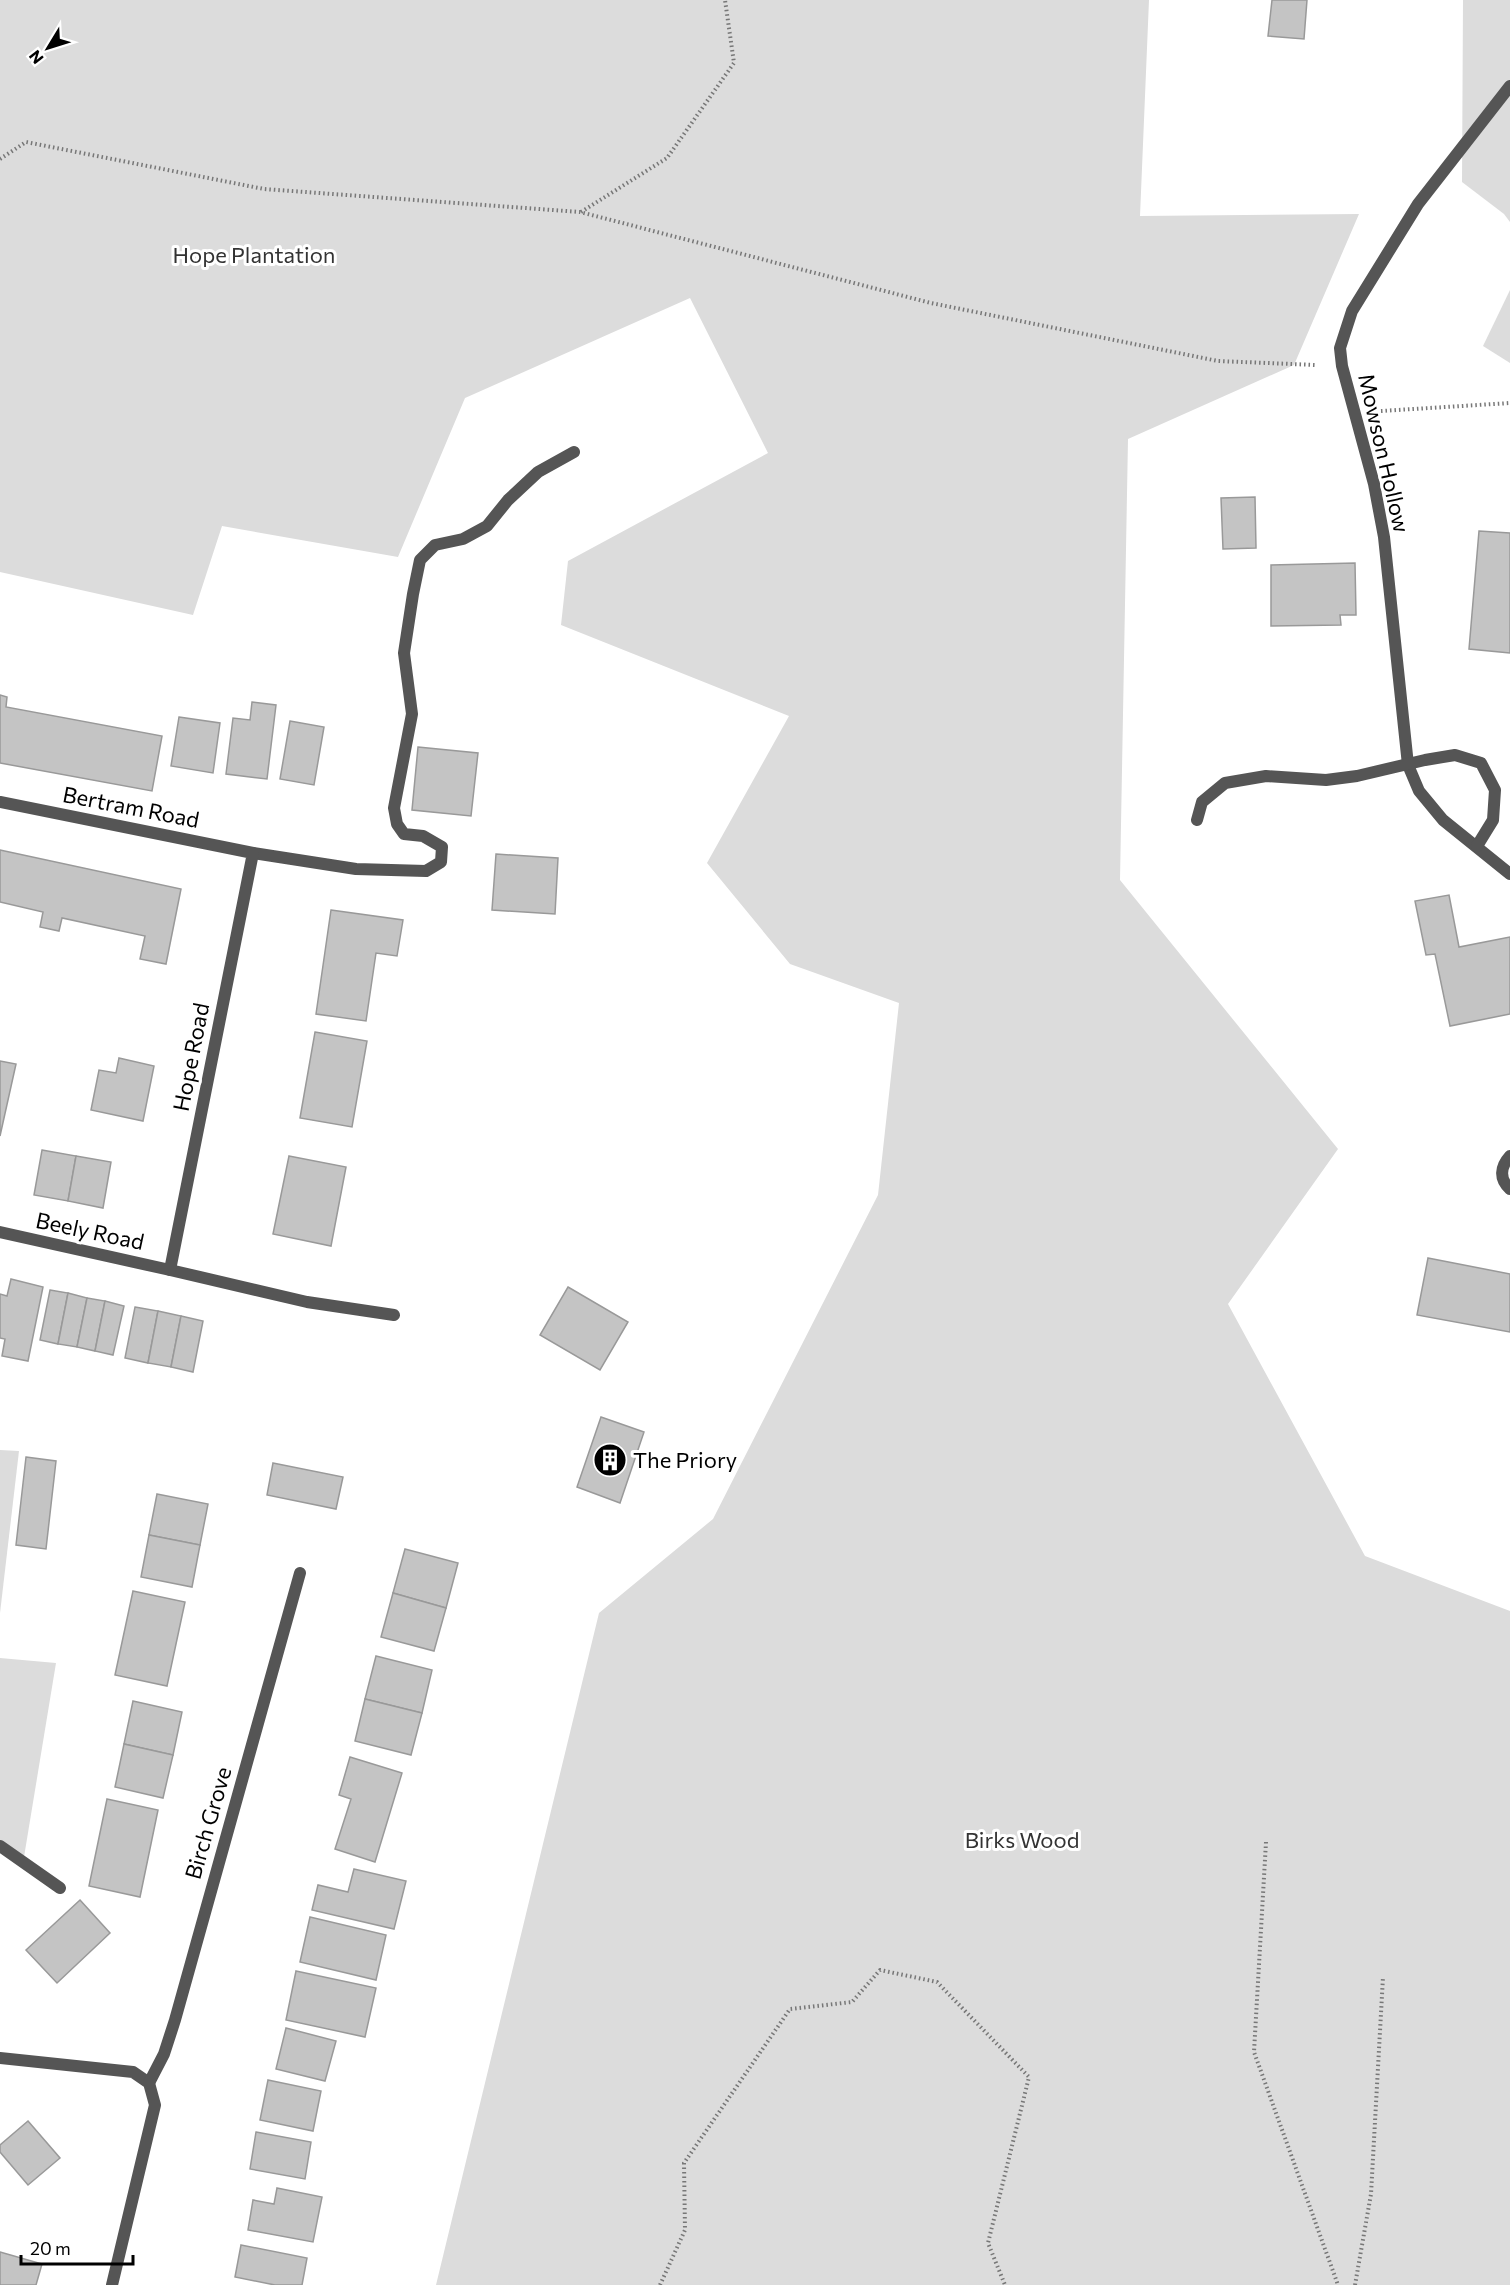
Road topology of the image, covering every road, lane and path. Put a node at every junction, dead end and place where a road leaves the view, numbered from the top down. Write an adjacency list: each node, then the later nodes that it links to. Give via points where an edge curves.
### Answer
1 (725, 0): 4 (path, via 734,63 667,158)
2 (1510, 86): 5 (street, Mowson Hollow, via 1418,204 1352,311 1340,348)
3 (0, 159): 4 (path, via 27,142 264,189)
4 (580, 212): 5 (path, via 942,306 1218,361)
5 (1342, 366): 9 (street, Mowson Hollow, via 1384,537)
6 (1510, 403): 7 (path, via 1382,412)
7 (1375, 404)
8 (574, 452): 13 (street, Bertram Road, via 538,472 487,526 463,539 435,545 420,560 404,653 412,714 394,808 404,834 423,836 442,847 441,862 426,871 356,869)
9 (1408, 765): 11 (street, via 1326,780 1266,776 1225,783 1202,802); 12 (street, Mowson Hollow, via 1419,791 1443,820); 12 (street, via 1455,755 1481,763 1495,790 1493,820)
10 (0, 802): 13 (street, Bertram Road)
11 (1197, 820)
12 (1477, 846): 14 (street, Mowson Hollow)
13 (253, 853): 18 (street, Hope Road)
14 (1510, 874)
15 (1510, 1156): 16 (street, via 1502,1176)
16 (1510, 1189)
17 (0, 1232): 18 (street, Beely Road)
18 (170, 1270): 19 (street, Beely Road, via 307,1302)
19 (394, 1315)
20 (300, 1573): 26 (street, Birch Grove, via 175,2020)
21 (1266, 1842): 30 (path, via 1254,2052)
22 (0, 1846): 23 (street)
23 (60, 1888)
24 (1383, 1977): 31 (path, via 1371,2194)
25 (0, 2058): 26 (street, via 133,2072)
26 (149, 2083): 27 (street, via 155,2105)
27 (112, 2285)
28 (660, 2285): 29 (path, via 685,2230 684,2163 790,2009 852,2002 880,1970 937,1982 1029,2077 988,2242)
29 (1005, 2285)
30 (1338, 2285)
31 (1355, 2285)

